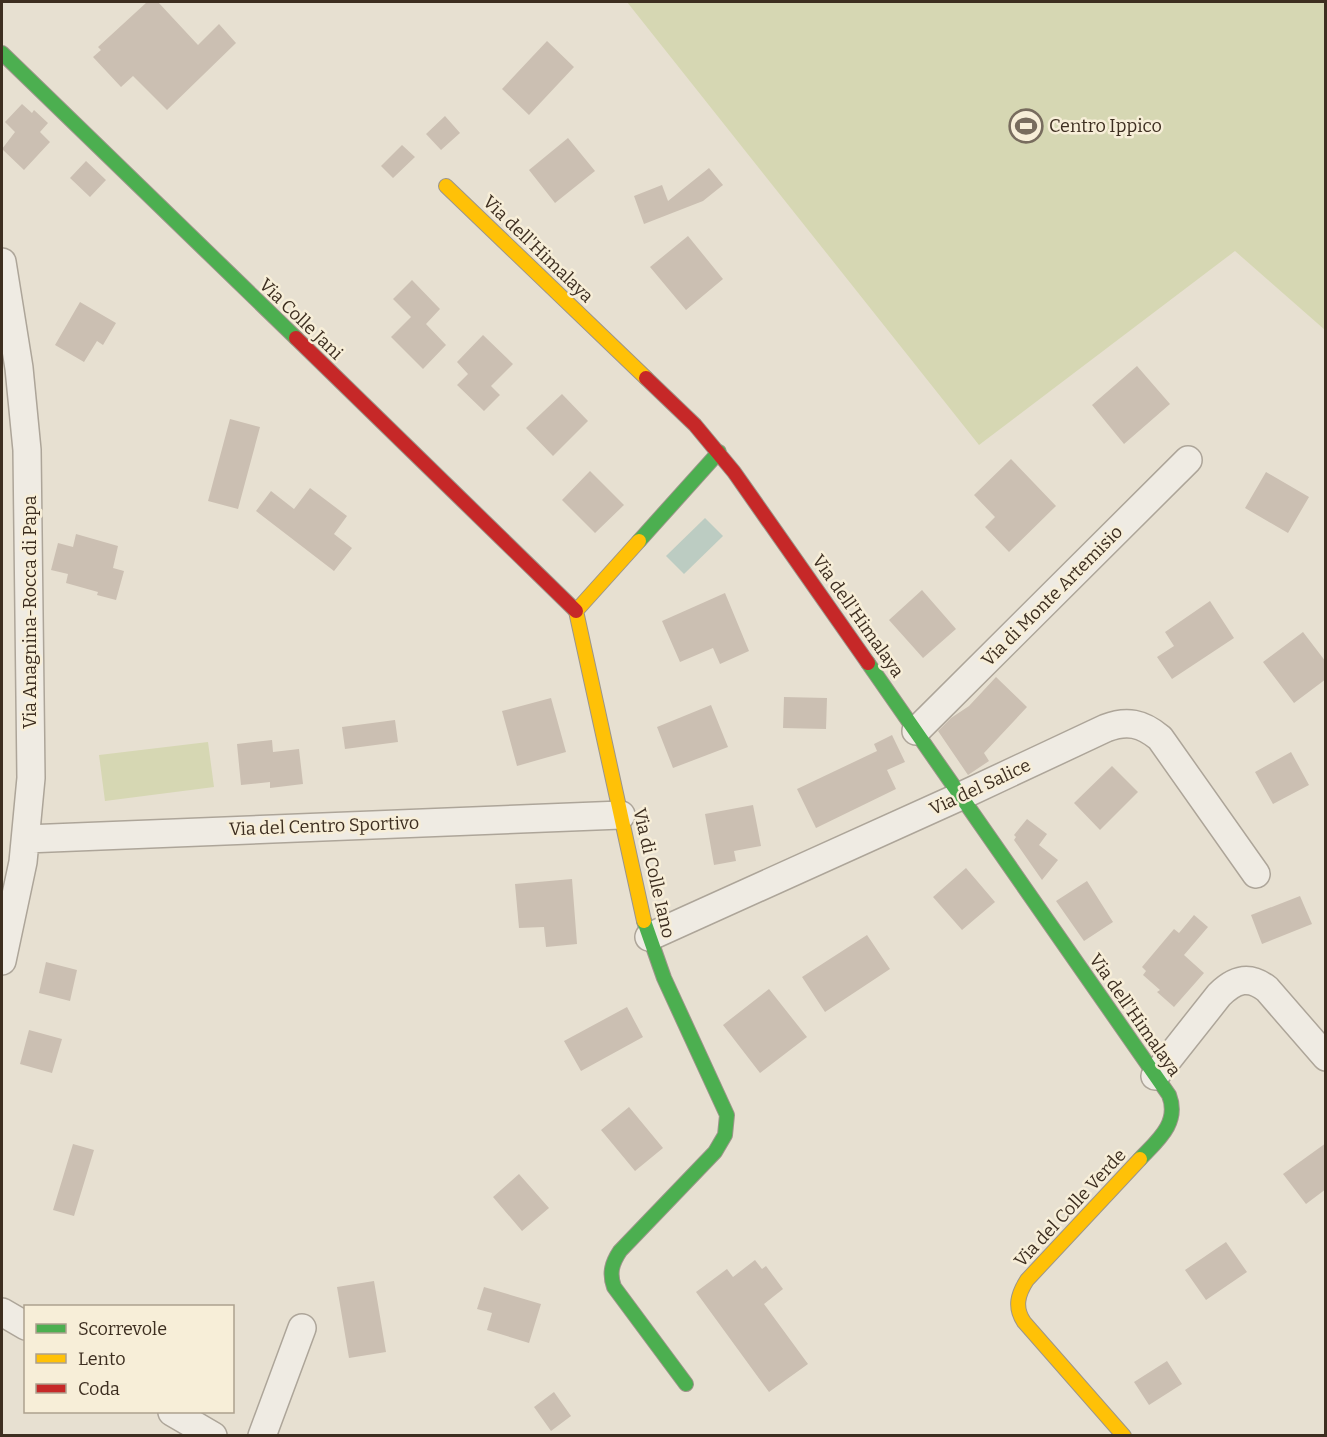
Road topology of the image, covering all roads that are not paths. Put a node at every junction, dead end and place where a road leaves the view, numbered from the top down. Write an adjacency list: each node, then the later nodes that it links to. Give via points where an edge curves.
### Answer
1 (2, 53): 6 (street, Via Colle Jani)
2 (446, 186): 4 (street, Via dell'Himalaya)
3 (2, 262): 10 (street, Via Anagnina-Rocca di Papa, via 19,368 29,475 31,778)
4 (719, 452): 6 (street); 7 (street, Via dell'Himalaya)
5 (1188, 460): 7 (street, Via di Monte Artemisio)
6 (576, 611): 9 (street, Via di Colle Iano)
7 (916, 731): 8 (street, Via dell'Himalaya)
8 (961, 796): 11 (street, Via del Salice, via 1114,725 1138,725 1164,743); 12 (street, Via del Salice); 15 (street, Via dell'Himalaya)
9 (621, 815): 10 (street, Via del Centro Sportivo); 12 (street, Via di Colle Iano)
10 (26, 839): 13 (street, Via Anagnina-Rocca di Papa)
11 (1256, 874)
12 (649, 937): 20 (street, Via di Colle Iano, via 669,990 725,1108 727,1127 715,1152 620,1251 610,1277 616,1291)
13 (2, 961)
14 (1326, 1058): 15 (street, via 1267,989 1242,980 1220,995)
15 (1155, 1076): 16 (street, Via dell'Himalaya, via 1171,1100)
16 (1171, 1119): 24 (street, Via del Colle Verde, via 1157,1142 1027,1280 1017,1305 1024,1322)
17 (2, 1312): 18 (street)
18 (24, 1325)
19 (302, 1328): 23 (street)
20 (686, 1384)
21 (174, 1413): 22 (street)
22 (213, 1436)
23 (262, 1436)
24 (1124, 1436)

